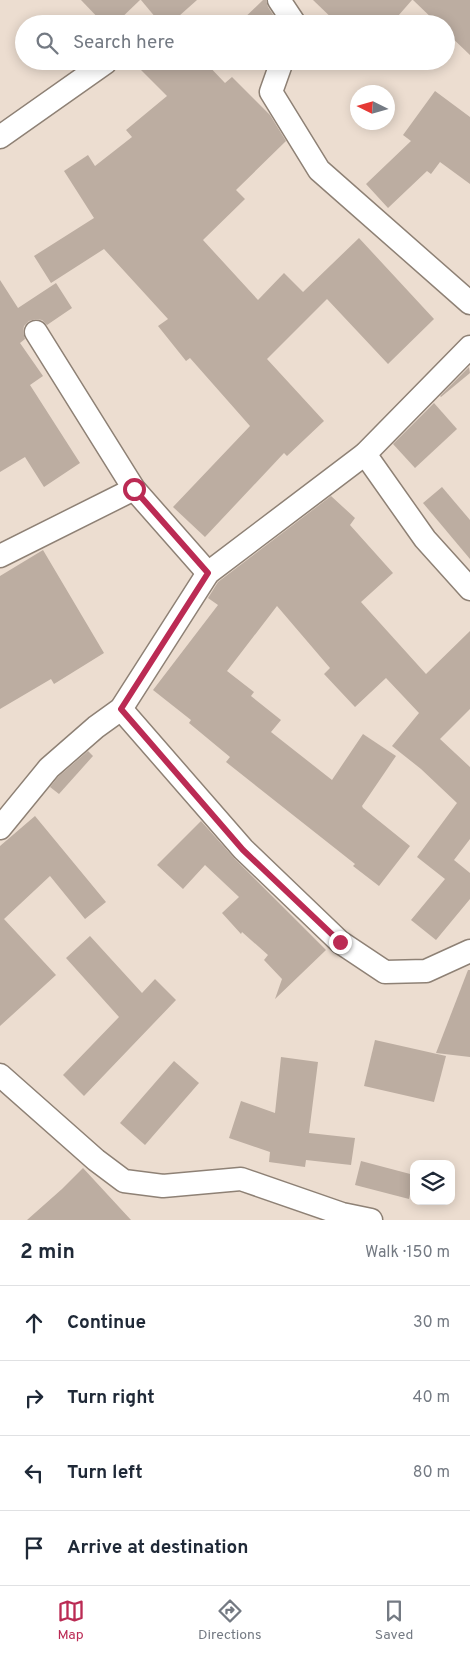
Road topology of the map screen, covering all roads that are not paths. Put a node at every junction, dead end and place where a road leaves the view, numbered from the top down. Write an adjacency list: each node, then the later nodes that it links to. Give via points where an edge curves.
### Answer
1 (279, 0): 2 (street)
2 (289, 15)
3 (94, 70): 5 (street)
4 (279, 70): 6 (street, via 271,92 319,170)
5 (0, 137)
6 (470, 303)
7 (36, 332): 10 (street)
8 (470, 347): 9 (street)
9 (365, 454): 12 (street); 13 (street, via 425,539)
10 (134, 489): 11 (street); 12 (street)
11 (0, 556)
12 (208, 573): 14 (street)
13 (470, 589)
14 (121, 709): 15 (street, via 49,768); 16 (street, via 243,850 340,942 384,972 426,971)
15 (0, 828)
16 (470, 951)
17 (0, 1075): 18 (street, via 124,1181 163,1186 242,1179 342,1214)
18 (371, 1220)

